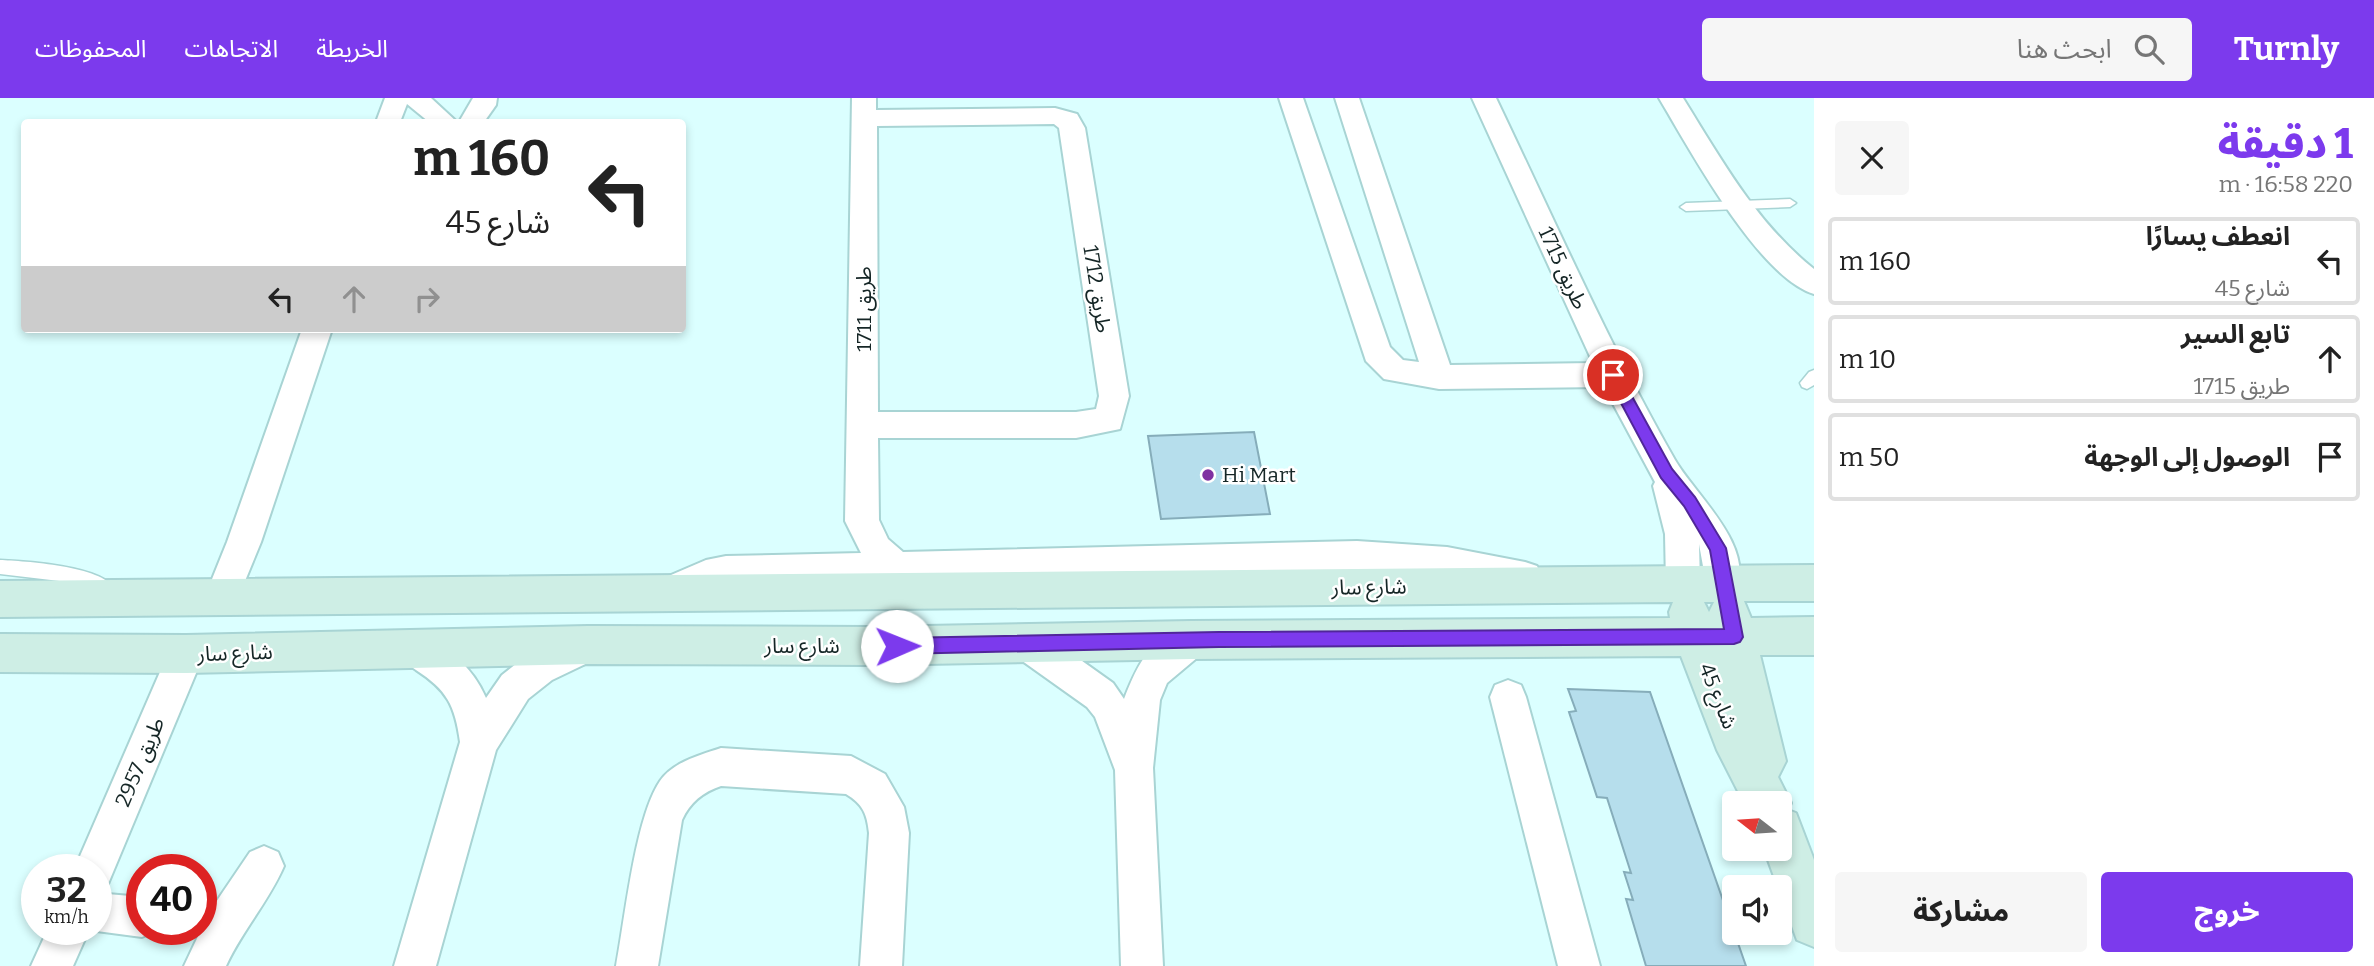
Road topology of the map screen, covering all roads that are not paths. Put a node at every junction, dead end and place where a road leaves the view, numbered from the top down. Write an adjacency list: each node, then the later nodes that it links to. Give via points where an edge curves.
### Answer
1 (485, 98): 9 (street)
2 (1291, 98): 16 (street, via 1377,353 1395,371)
3 (1347, 98): 16 (street)
4 (1484, 98): 15 (street, طريق 1715)
5 (1671, 98): 10 (street)
6 (401, 104): 8 (street)
7 (864, 108): 17 (street, طريق 1711); 17 (street, طريق 1712, via 1068,120 1114,396 1108,420 1076,425)
8 (437, 119)
9 (475, 119)
10 (1737, 203): 11 (lane); 12 (lane); 13 (street, via 1790,267)
11 (1790, 203)
12 (1686, 207)
13 (1814, 284)
14 (316, 333): 30 (street)
15 (1613, 375): 16 (street); 18 (street, طريق 1715)
16 (1439, 377)
17 (864, 425): 19 (street, طريق 1711)
18 (1666, 473): 23 (street, طريق 1715, via 1709,530 1718,548); 26 (street, طريق 1715, via 1682,534)
19 (862, 521): 21 (street, via 877,549); 22 (street, via 845,547)
20 (0, 567): 28 (lane, via 67,574 96,583)
21 (896, 567): 22 (street); 25 (street, via 1387,556 1447,562)
22 (819, 568): 27 (street, via 726,571)
23 (1723, 583): 24 (street, شارع سار); 26 (street, شارع سار); 31 (street, شارع 45)
24 (1814, 583)
25 (1558, 584): 26 (street, شارع سار); 27 (street, شارع سار)
26 (1682, 584): 31 (street, شارع 45)
27 (669, 592): 30 (street, شارع سار)
28 (121, 598): 29 (street, شارع سار); 30 (street, شارع سار)
29 (0, 599)
30 (221, 599)
31 (1714, 636): 32 (street, شارع سار); 33 (street, شارع سار); 42 (street, شارع 45, via 1732,732)
32 (1814, 636)
33 (1191, 640): 34 (street, شارع سار); 41 (street, via 1163,661 1146,685)
34 (1027, 643): 35 (street, شارع سار); 41 (street, via 1100,695 1109,706)
35 (588, 645): 36 (street, شارع سار); 40 (street, via 539,668 515,687)
36 (411, 647): 38 (street, شارع سار); 40 (street, via 441,665 467,690)
37 (0, 653): 38 (street, شارع سار)
38 (186, 654): 43 (street, طريق 2957)
39 (1508, 696): 56 (street)
40 (480, 743): 52 (street)
41 (1134, 768): 55 (street)
42 (1762, 791)
43 (101, 854)
44 (1792, 861): 47 (street)
45 (264, 866): 46 (street)
46 (217, 918)
47 (1814, 923)
48 (62, 945): 50 (street)
49 (208, 945): 51 (street)
50 (52, 966)
51 (205, 966)
52 (415, 966)
53 (637, 966): 54 (street, via 663,820 674,794 695,776 721,766 851,775 872,787 885,807 889,832)
54 (881, 966)
55 (1142, 966)
56 (1579, 966)

